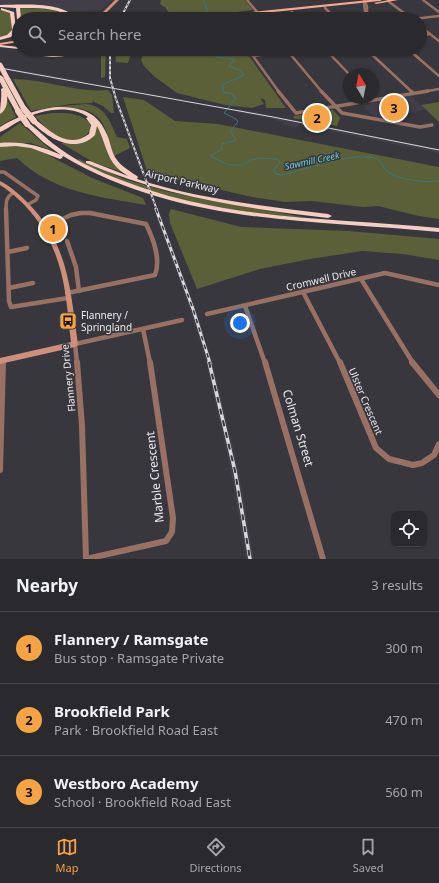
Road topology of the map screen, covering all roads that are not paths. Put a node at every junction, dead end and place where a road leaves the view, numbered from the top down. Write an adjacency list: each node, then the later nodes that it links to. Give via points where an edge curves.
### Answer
1 (117, 0): 11 (street)
2 (247, 0): 15 (street)
3 (380, 0): 6 (main road)
4 (396, 0): 7 (main road)
5 (423, 0): 21 (street)
6 (363, 1): 7 (main road); 10 (main road); 16 (main road); 19 (street)
7 (388, 1): 20 (street)
8 (0, 7): 9 (highway); 12 (highway)
9 (18, 7): 13 (highway); 14 (highway)
10 (325, 8): 17 (main road); 18 (street)
11 (107, 10)
12 (12, 12)
13 (18, 12)
14 (62, 12)
15 (257, 12)
16 (275, 12)
17 (292, 12)
18 (329, 12)
19 (366, 12)
20 (403, 12)
21 (439, 12)
22 (439, 16): 23 (street)
23 (427, 17)
24 (12, 32): 30 (highway)
25 (427, 32): 26 (street)
26 (430, 34): 27 (street); 29 (street)
27 (427, 35)
28 (12, 41): 30 (main road)
29 (439, 41)
30 (0, 42): 31 (highway)
31 (12, 46)
32 (253, 56): 45 (street, via 292,111)
33 (292, 56): 45 (street)
34 (332, 56): 38 (street)
35 (373, 56): 42 (street)
36 (416, 56): 39 (street)
37 (0, 65): 40 (highway, Airport Parkway, bridge)
38 (343, 68)
39 (439, 76)
40 (3, 79): 46 (highway, via 5,102); 47 (highway, Airport Parkway, bridge)
41 (439, 89): 42 (street)
42 (413, 93): 43 (street)
43 (379, 101)
44 (358, 104): 45 (street)
45 (335, 107): 48 (street, via 342,113 420,127)
46 (0, 112)
47 (30, 123): 50 (highway, via 67,142 84,140 92,134 94,127 92,121 80,114 51,112 20,121); 54 (highway, Airport Parkway, via 44,140 64,155); 55 (highway, Airport Parkway, via 85,160 120,176)
48 (432, 125)
49 (0, 130): 55 (highway, via 18,118 41,111 68,109 86,113 100,126 110,154 118,166 135,177)
50 (0, 134)
51 (0, 145): 54 (highway, via 36,146)
52 (0, 172): 57 (street, via 4,172 38,196)
53 (0, 183): 56 (street, Flannery Drive)
54 (120, 183): 58 (highway, Airport Parkway, via 179,202 237,213)
55 (162, 187): 58 (highway, Airport Parkway, via 253,206)
56 (13, 192): 57 (street, Flannery Drive); 63 (street, via 6,201)
57 (27, 205): 59 (street, Flannery Drive)
58 (408, 226): 60 (highway, Airport Parkway)
59 (45, 227): 68 (street, via 72,215 90,213 146,224 151,233 158,268 155,275); 70 (street, Flannery Drive, via 63,265)
60 (439, 230)
61 (67, 240): 68 (street)
62 (27, 248): 63 (street)
63 (8, 252): 67 (street)
64 (361, 279): 66 (street, Cromwell Drive, via 385,274); 69 (street, Cromwell Drive); 77 (street, via 407,355)
65 (33, 283): 67 (street)
66 (439, 285)
67 (9, 288): 70 (street, via 11,307)
68 (80, 290): 70 (street)
69 (303, 292): 71 (street, Cromwell Drive); 78 (street, Ulster Crescent, via 338,357 376,448 389,459 413,466 434,455)
70 (68, 295): 75 (street, Flannery Drive)
71 (245, 306): 72 (street, Cromwell Drive); 81 (street, Colman Street, via 274,389)
72 (207, 314)
73 (182, 320): 74 (street)
74 (143, 329): 75 (street); 80 (street, Marble Crescent, via 161,426 173,518 172,532 166,541)
75 (75, 344): 76 (street); 80 (street, Flannery Drive, via 82,426)
76 (2, 361): 79 (street)
77 (439, 395)
78 (439, 444)
79 (0, 470)
80 (86, 559)
81 (323, 559)

